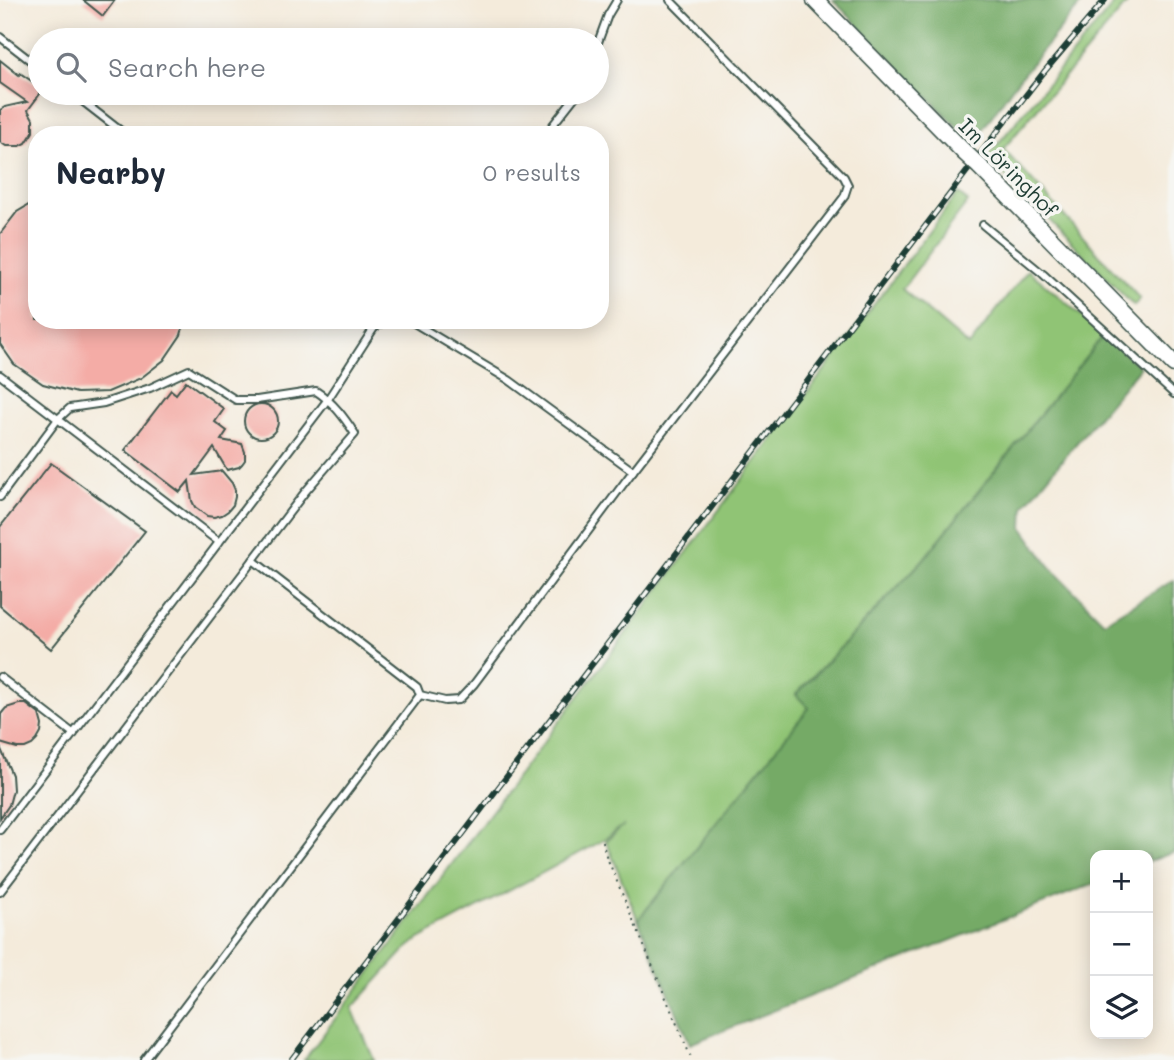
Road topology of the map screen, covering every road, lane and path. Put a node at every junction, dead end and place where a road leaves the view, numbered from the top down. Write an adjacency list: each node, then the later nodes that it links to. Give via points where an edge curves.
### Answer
1 (617, 0): 4 (lane)
2 (670, 0): 19 (lane, via 848,185 844,197)
3 (815, 0): 14 (street, Im Löringhof, bridge)
4 (603, 28)
5 (0, 37): 6 (lane)
6 (28, 59)
7 (87, 105): 9 (lane)
8 (569, 105): 10 (lane)
9 (114, 126)
10 (552, 126)
11 (983, 225): 16 (lane)
12 (373, 329): 17 (lane)
13 (424, 329): 19 (lane, via 509,380)
14 (1174, 364)
15 (0, 375): 18 (lane)
16 (1174, 394)
17 (328, 399): 18 (lane, via 316,391 236,400 189,370 104,403 70,408); 21 (lane); 22 (lane, via 355,434)
18 (58, 419): 20 (lane); 21 (lane)
19 (633, 471): 24 (lane, via 459,701)
20 (0, 497)
21 (219, 542): 25 (lane)
22 (253, 560): 24 (lane, via 417,687); 28 (lane)
23 (0, 677): 25 (lane)
24 (420, 695): 29 (lane)
25 (74, 734): 26 (lane)
26 (0, 830)
27 (603, 841): 30 (path)
28 (0, 892)
29 (144, 1060)
30 (692, 1060)

